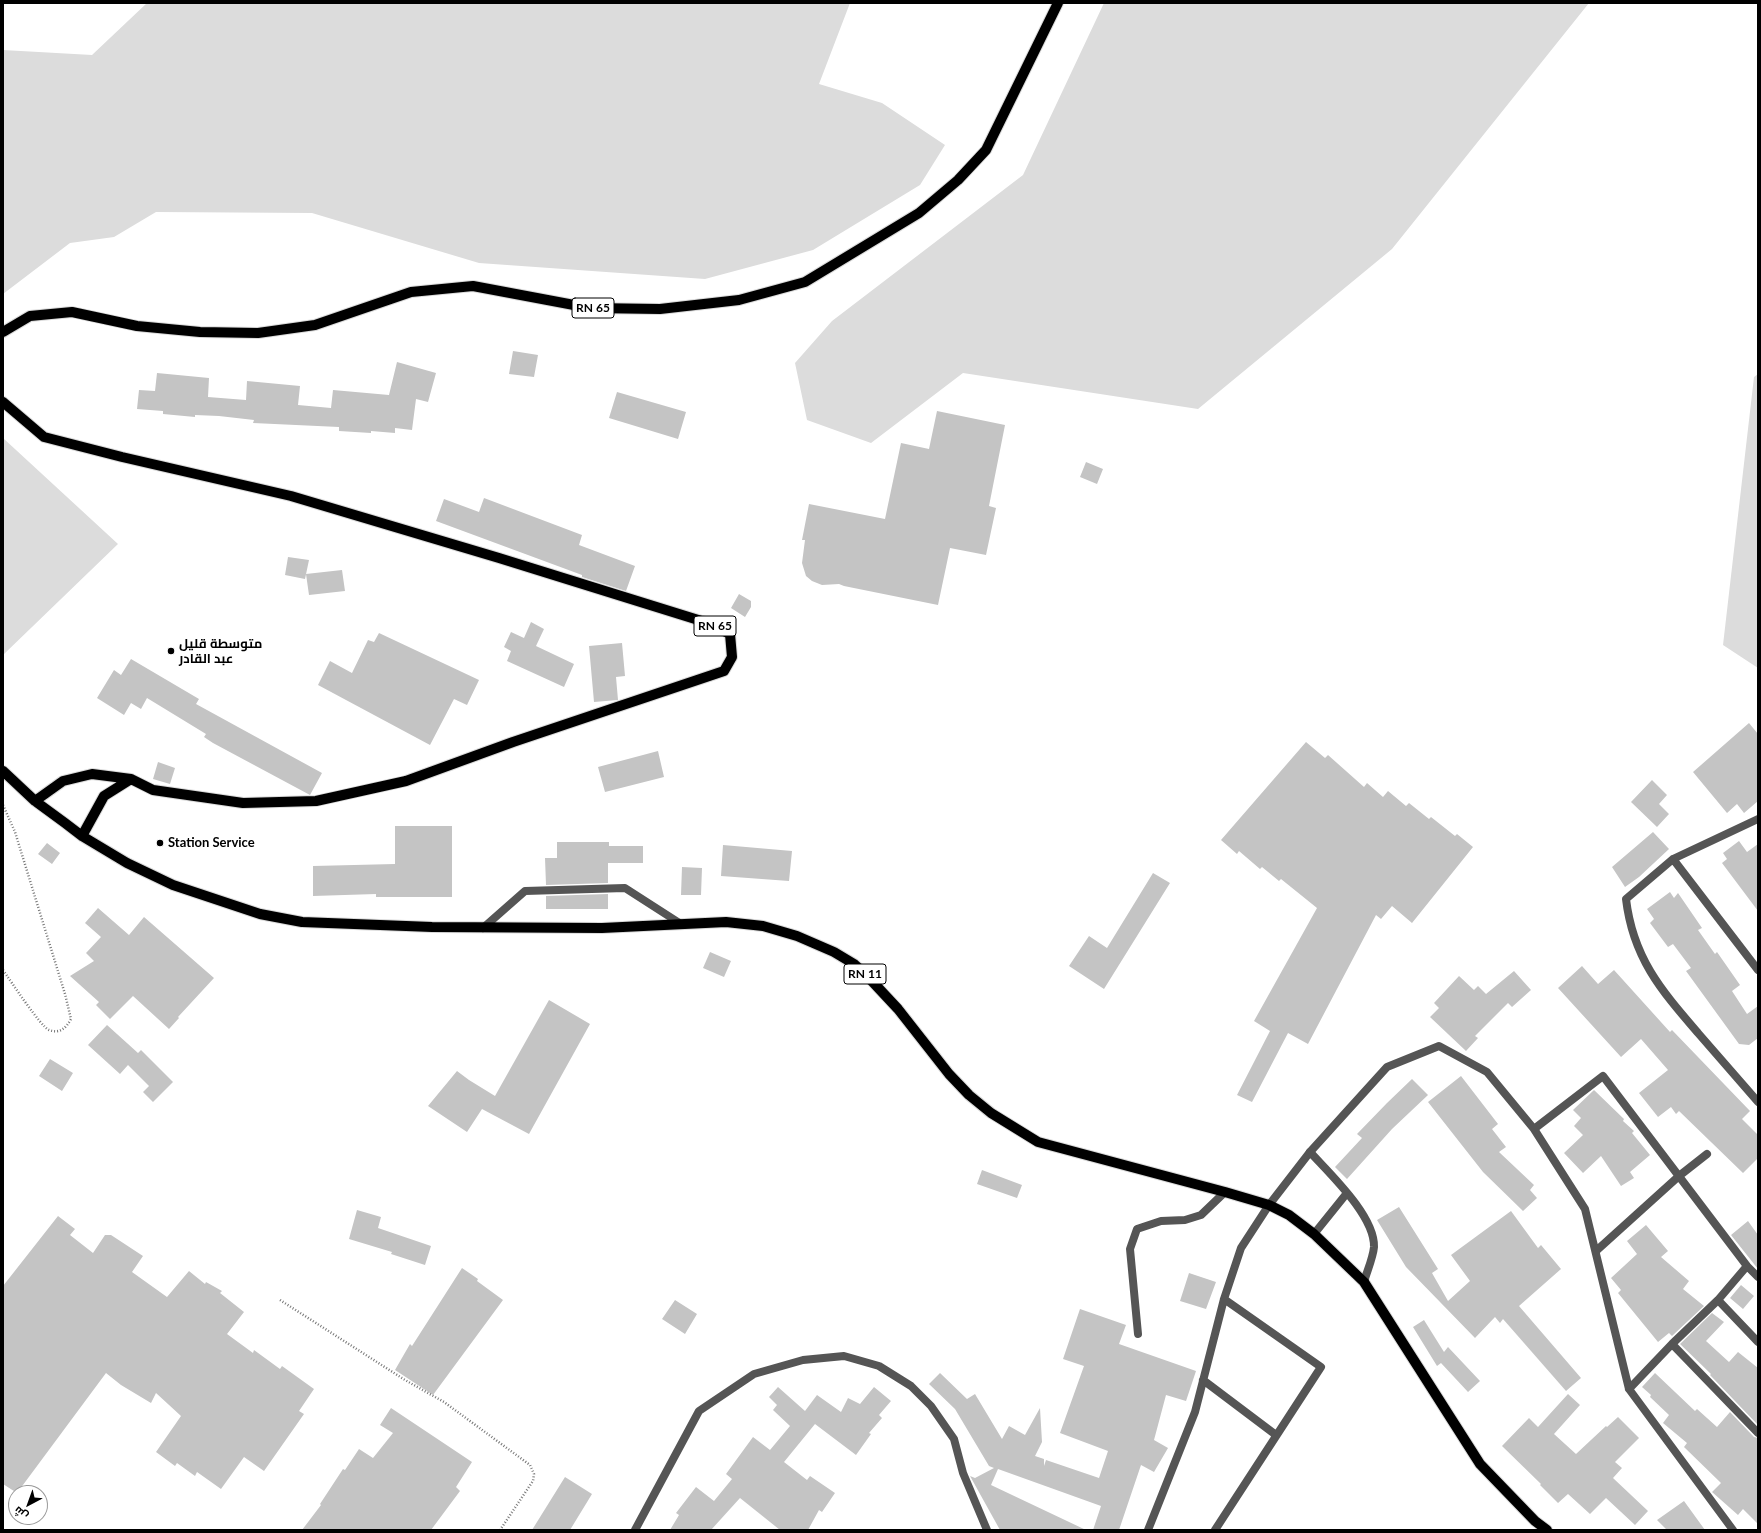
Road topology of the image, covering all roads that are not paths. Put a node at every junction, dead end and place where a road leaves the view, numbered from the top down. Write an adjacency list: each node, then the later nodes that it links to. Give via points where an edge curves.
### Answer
1 (1058, 3): 2 (main road, RN 65, via 986,150 958,180 919,213 805,282 739,300 660,310 590,308 473,286 411,292 315,325 258,333 200,332 137,326 72,312 30,316)
2 (3, 332)
3 (3, 402): 5 (main road, RN 65, via 44,437 291,496 708,623 730,634 732,657 724,671 406,781 316,801 243,803 153,790)
4 (3, 771): 6 (main road, RN 11)
5 (131, 778): 6 (main road, via 92,774 63,781); 8 (main road, via 104,796)
6 (35, 801): 8 (main road, RN 11)
7 (1758, 819): 9 (street)
8 (82, 836): 11 (main road, RN 11, via 173,885 260,914 302,922)
9 (1673, 859): 12 (street); 13 (street, via 1626,900 1629,921 1646,966 1661,990)
10 (680, 924): 11 (main road, RN 11, via 602,928); 11 (street, via 625,888 525,891); 18 (main road, RN 11, via 726,922 763,926 797,936 834,952 870,978 969,1095 991,1113 1038,1142)
11 (483, 928)
12 (1758, 970)
13 (1758, 1102)
14 (1534, 1129): 15 (street, via 1487,1072 1439,1046 1387,1067); 17 (street, via 1603,1076); 22 (street, via 1585,1209)
15 (1310, 1152): 19 (street); 20 (street)
16 (1707, 1154): 17 (street)
17 (1679, 1176): 22 (street); 23 (street)
18 (1225, 1192): 20 (main road, RN 11); 28 (street, via 1201,1215 1185,1220 1161,1221 1137,1229 1130,1249)
19 (1347, 1193): 21 (street); 25 (street, via 1367,1219 1374,1246)
20 (1269, 1205): 21 (main road, RN 11, via 1289,1215); 26 (street, via 1241,1248)
21 (1314, 1234): 25 (main road, RN 11)
22 (1596, 1251): 32 (street)
23 (1747, 1266): 24 (street); 27 (street)
24 (1758, 1277)
25 (1364, 1282): 39 (main road, RN 11, via 1480,1464 1535,1521)
26 (1224, 1299): 31 (street); 34 (street, via 1321,1367)
27 (1718, 1300): 29 (street); 30 (street)
28 (1138, 1334)
29 (1758, 1342)
30 (1672, 1344): 32 (street); 33 (street)
31 (1203, 1380): 34 (street); 37 (street, via 1194,1412)
32 (1629, 1389): 40 (street)
33 (1758, 1433)
34 (1276, 1435): 38 (street)
35 (635, 1530): 36 (street, via 699,1411 754,1374 803,1360 844,1356 880,1366 911,1386 931,1406 954,1439 963,1472)
36 (987, 1530)
37 (1148, 1530)
38 (1215, 1530)
39 (1547, 1530)
40 (1733, 1530)

